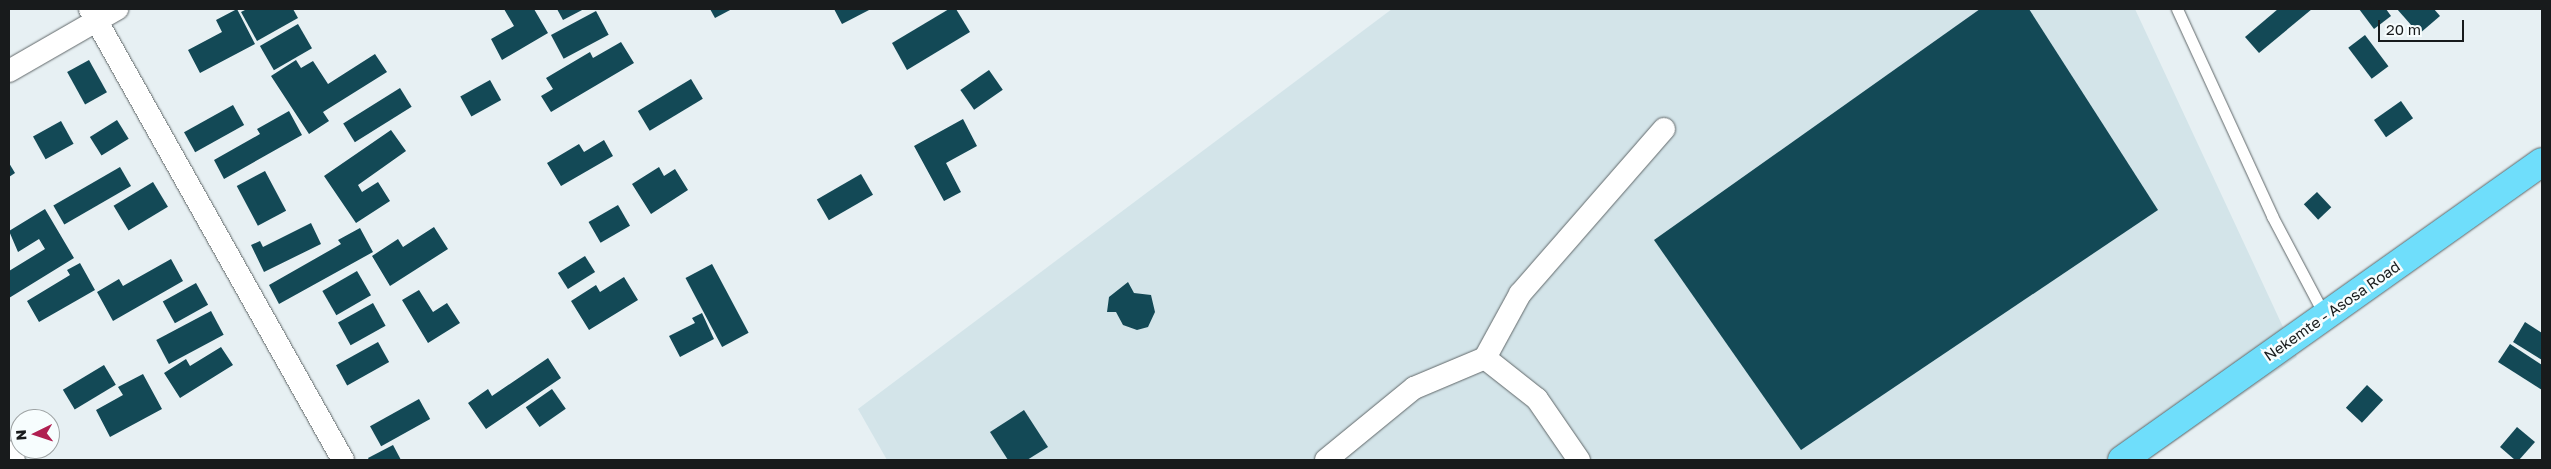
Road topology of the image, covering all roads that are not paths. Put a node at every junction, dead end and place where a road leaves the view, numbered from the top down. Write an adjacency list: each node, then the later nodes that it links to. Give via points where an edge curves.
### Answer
1 (117, 9): 3 (street)
2 (2177, 9): 7 (lane, via 2272,216)
3 (93, 15): 4 (street); 11 (street)
4 (9, 71)
5 (1664, 129): 8 (street, via 1520,294)
6 (2542, 162): 7 (highway, Nekemte - Asosa Road)
7 (2325, 316): 14 (highway, Nekemte - Asosa Road)
8 (1485, 358): 12 (street, via 1414,388); 13 (street, via 1537,399)
9 (9, 452): 10 (street)
10 (14, 460)
11 (343, 460)
12 (1326, 460)
13 (1579, 460)
14 (2122, 460)

